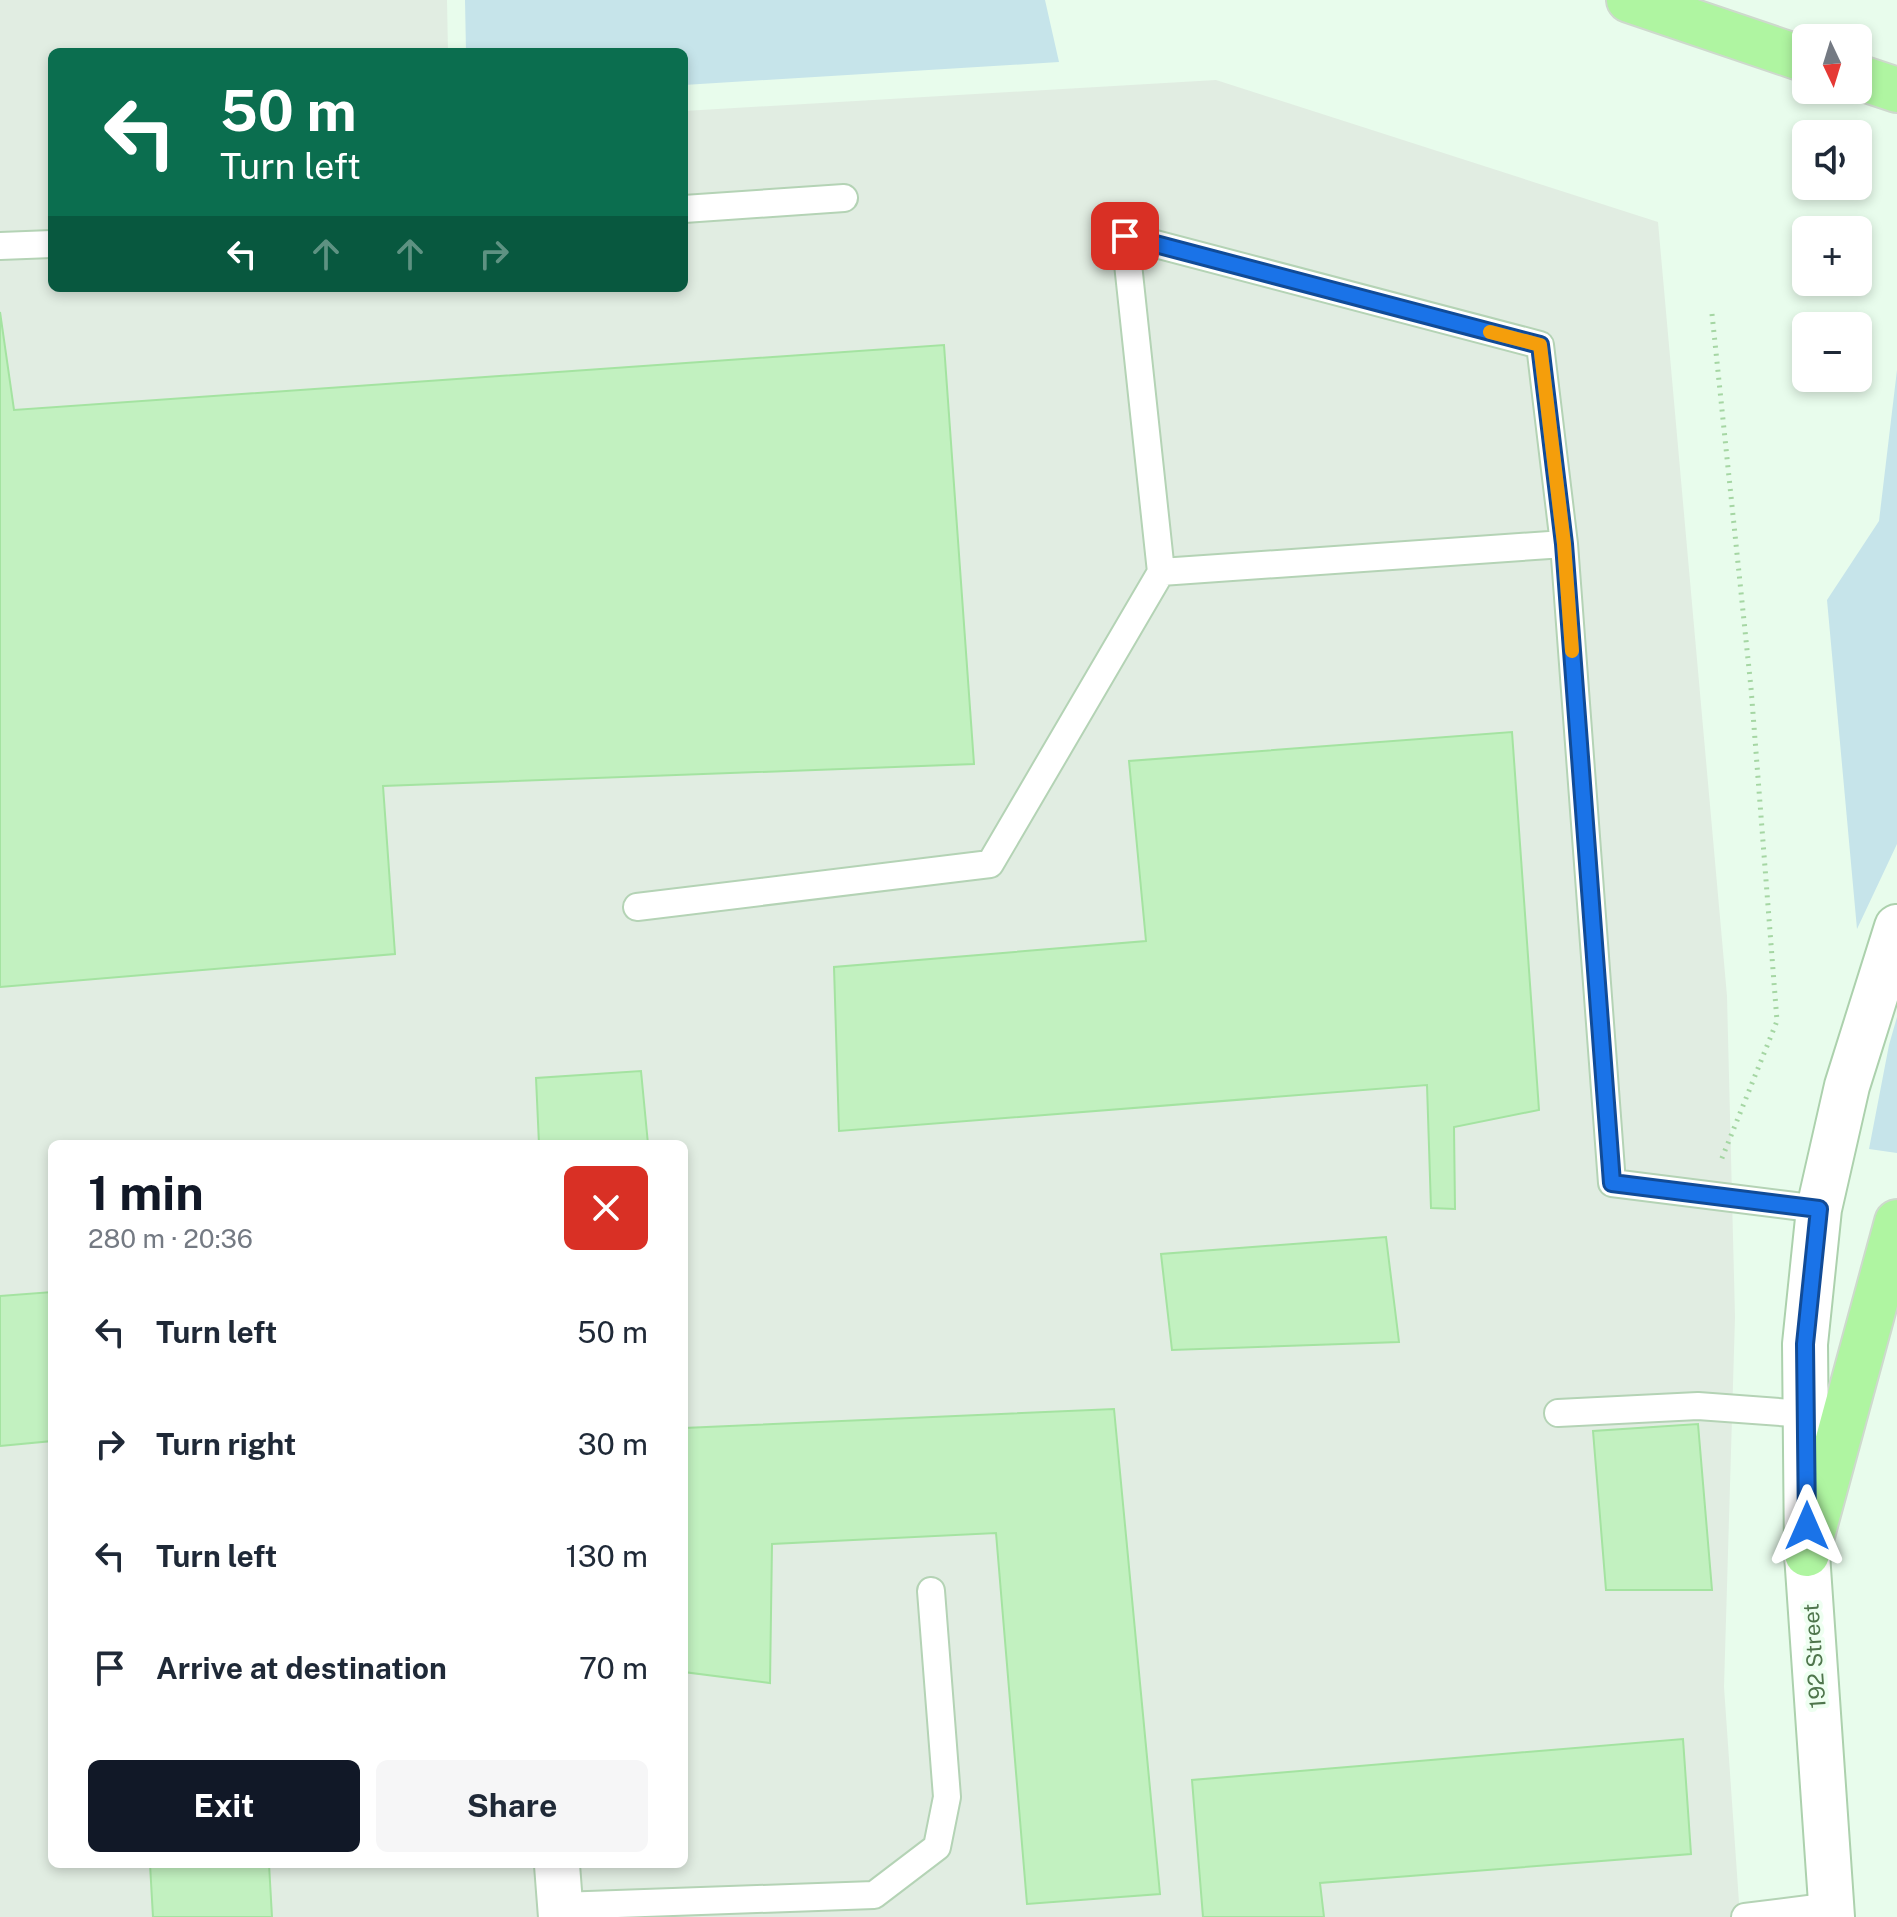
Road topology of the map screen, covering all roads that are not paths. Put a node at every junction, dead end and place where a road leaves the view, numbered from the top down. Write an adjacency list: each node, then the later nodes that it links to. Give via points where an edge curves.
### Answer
1 (1629, 0): 2 (highway)
2 (1792, 55)
3 (1872, 82): 4 (highway)
4 (1897, 90)
5 (844, 198): 6 (lane)
6 (688, 209)
7 (48, 244): 8 (lane)
8 (0, 246)
9 (1564, 544): 10 (lane); 10 (lane, via 1540,345 1125,236); 13 (lane, via 1612,1183)
10 (1161, 572): 11 (lane, via 990,864)
11 (637, 907)
12 (1897, 927): 13 (main road, 192 Street, via 1847,1086)
13 (1819, 1209): 16 (main road, 192 Street, via 1805,1344)
14 (1897, 1222): 17 (highway)
15 (1558, 1413): 16 (lane, via 1698,1406)
16 (1806, 1414): 17 (main road, 192 Street)
17 (1807, 1554): 20 (main road, 192 Street)
18 (931, 1591): 19 (lane, via 947,1797 937,1847 874,1895)
19 (560, 1896)
20 (1832, 1912): 21 (lane)
21 (1745, 1917)

